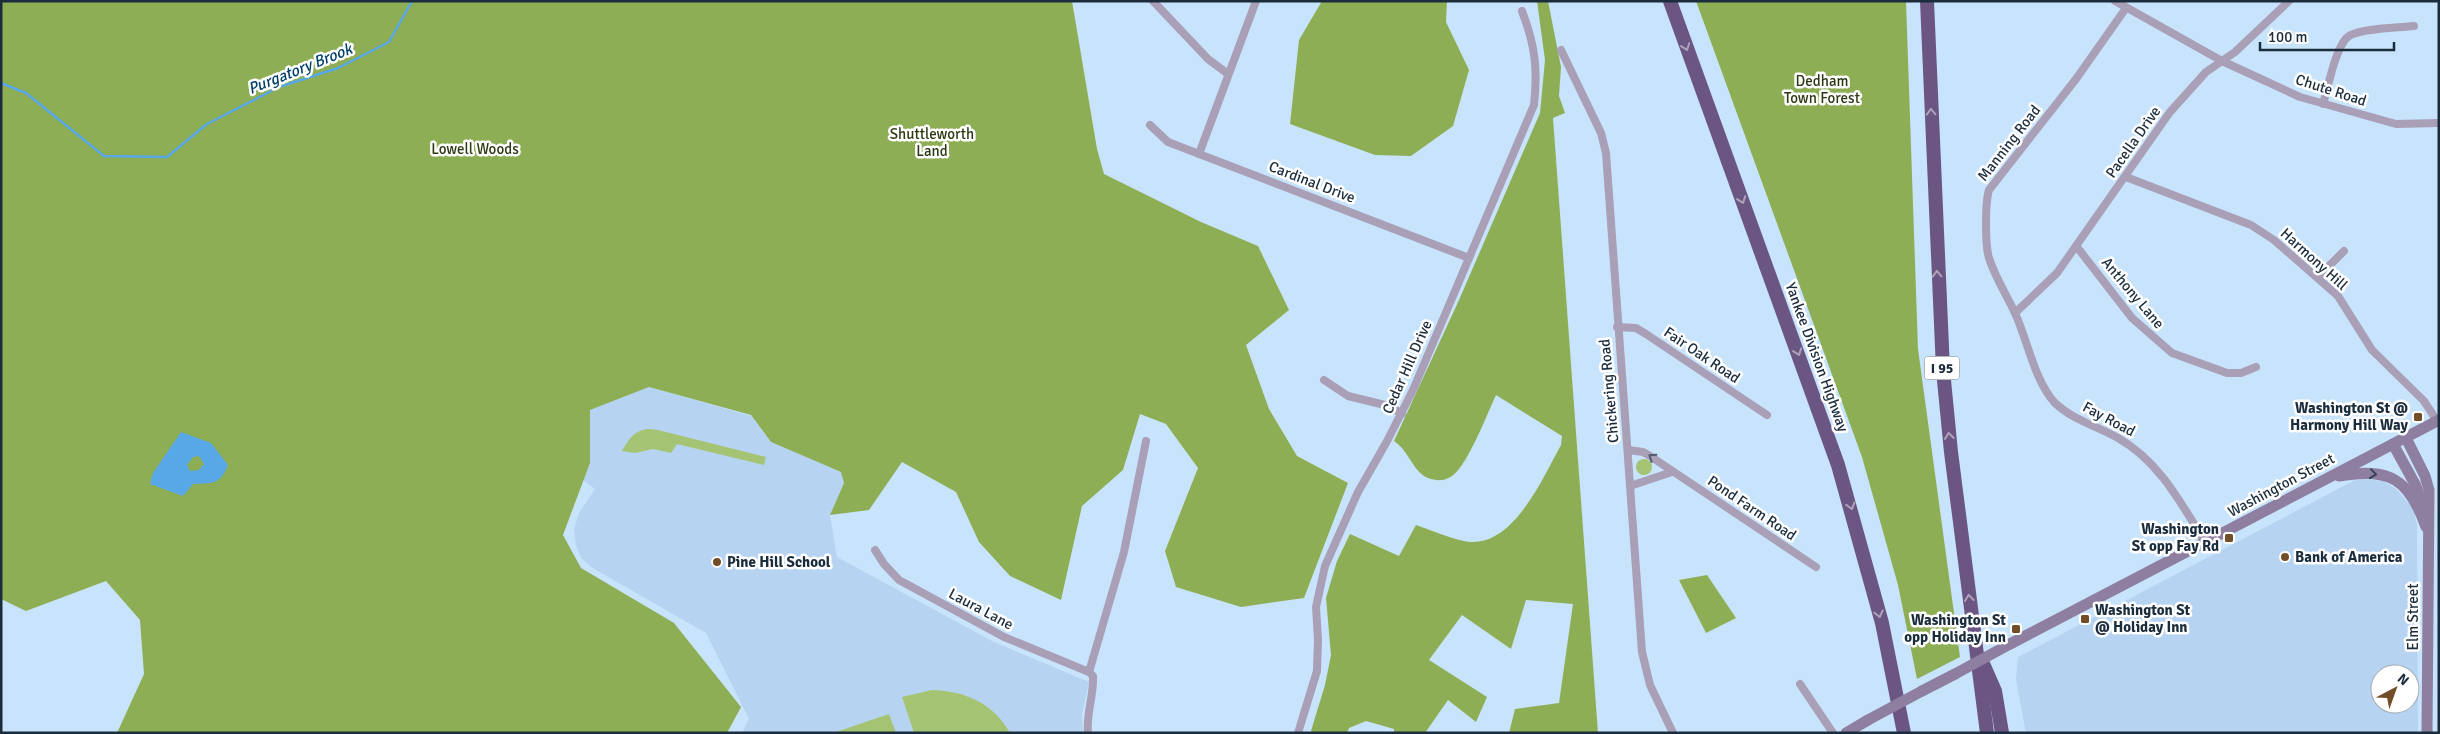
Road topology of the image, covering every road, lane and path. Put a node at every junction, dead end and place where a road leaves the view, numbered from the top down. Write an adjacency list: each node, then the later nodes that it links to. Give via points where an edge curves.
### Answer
1 (1153, 1): 12 (street, via 1208,59)
2 (1256, 1): 12 (street)
3 (1670, 1): 48 (highway, Yankee Division Highway, one-way to 48, via 1838,465 1880,615)
4 (1927, 1): 40 (highway, I 95, one-way to 4, via 1941,354)
5 (2115, 1): 7 (street, Chute Road)
6 (2289, 1): 11 (street, Pacella Drive)
7 (2126, 8): 11 (street, Chute Road); 22 (street, Manning Road, via 1989,190 1986,199 1988,256)
8 (1522, 11): 20 (street, Cedar Hill Drive, via 1536,57 1534,105)
9 (2414, 26): 13 (street, via 2348,37 2341,46)
10 (1561, 50): 23 (street, Chickering Road, via 1601,133 1606,153)
11 (2222, 61): 13 (street, Chute Road); 17 (street, Pacella Drive, via 2206,72 2170,112)
12 (1228, 74): 16 (street)
13 (2323, 104): 14 (street, Chute Road, via 2396,124)
14 (2439, 123)
15 (1150, 125): 16 (street, Cardinal Drive, via 1168,142)
16 (1199, 154): 20 (street, Cardinal Drive)
17 (2126, 177): 18 (street, Pacella Drive); 21 (street, Harmony Hill, via 2252,225)
18 (2077, 247): 22 (street, Pacella Drive, via 2057,273); 24 (street, Anthony Lane, via 2132,318 2172,353 2227,373 2241,374)
19 (2344, 251): 21 (street)
20 (1469, 258): 26 (street, Cedar Hill Drive)
21 (2318, 277): 28 (street, Harmony Hill, via 2338,296 2372,350)
22 (2015, 313): 37 (street, Fay Road, via 2041,381 2054,401 2090,426 2118,438 2155,466)
23 (1617, 327): 27 (street, Fair Oak Road, via 1636,328); 32 (street, Chickering Road)
24 (2256, 367)
25 (1324, 380): 26 (street, via 1348,396 1389,406)
26 (1402, 414): 44 (street, Cedar Hill Drive, via 1358,492 1325,566 1316,607 1318,648 1315,684)
27 (1767, 415)
28 (2438, 419): 29 (main road, Washington Street)
29 (2406, 438): 31 (main road, Washington Street); 36 (main road, Elm Street, via 2429,490)
30 (1146, 442): 41 (street, via 1124,552)
31 (2393, 444): 34 (main road, Washington Street); 36 (main road, Elm Street, via 2419,493)
32 (1628, 450): 33 (street, Pond Farm Road, one-way to 32, via 1643,452); 35 (street, Chickering Road)
33 (1672, 472): 35 (street); 39 (street, Pond Farm Road)
34 (2324, 479): 36 (main road, one-way to 36, via 2369,472 2394,479 2413,496); 37 (main road, Washington Street)
35 (1630, 486): 45 (street, Chickering Road, via 1642,652 1650,685)
36 (2428, 532): 51 (main road, Elm Street)
37 (2205, 542): 47 (main road, Washington Street, bridge)
38 (875, 550): 41 (street, Laura Lane, via 899,580 1004,637)
39 (1816, 567)
40 (1975, 644): 49 (highway, I 95); 50 (highway, via 1995,690)
41 (1089, 672): 43 (street, via 1094,683 1087,711)
42 (1800, 684): 46 (street)
43 (1088, 733)
44 (1298, 733)
45 (1673, 733)
46 (1833, 733)
47 (1846, 733)
48 (1904, 733)
49 (1987, 733)
50 (2002, 733)
51 (2427, 733)

